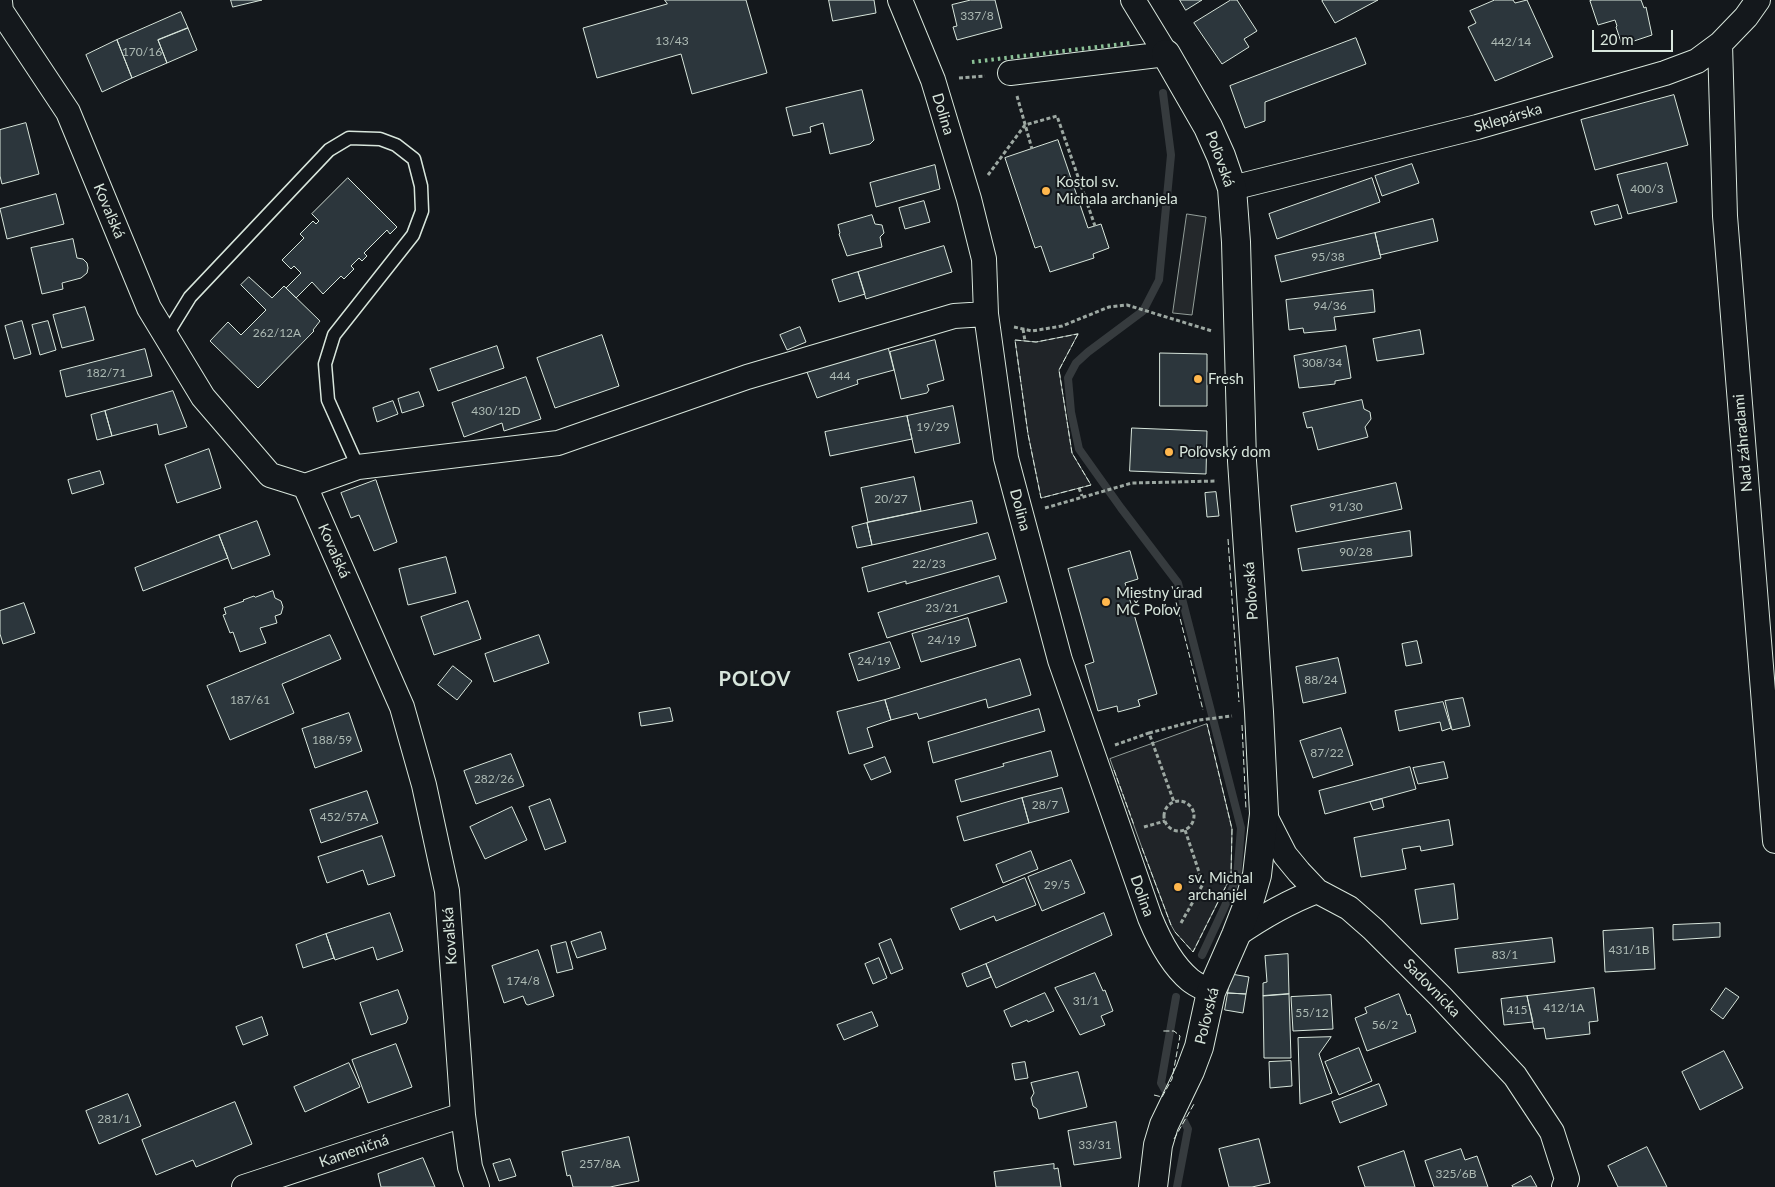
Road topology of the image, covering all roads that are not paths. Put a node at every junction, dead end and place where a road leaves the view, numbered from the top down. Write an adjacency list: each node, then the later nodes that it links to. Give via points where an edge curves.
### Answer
1 (900, 0): 9 (street, Dolina, via 933,80 970,199 984,259)
2 (1133, 0): 6 (street, Poľovská)
3 (1758, 0): 5 (street, Sklepárska)
4 (0, 2): 10 (street, Kovaľská, via 1,12 68,112 149,308)
5 (1720, 44): 8 (street, Sklepárska, via 1697,61 1665,73 1477,127); 14 (street, Nad záhradami, via 1725,216)
6 (1166, 54): 7 (street); 8 (street, Poľovská, via 1208,127)
7 (1010, 73)
8 (1232, 188): 13 (street, Poľovská, via 1243,481)
9 (987, 322): 11 (street, via 954,316 747,377 558,443); 17 (street, Dolina, via 1006,458 1060,660 1150,918 1176,964 1190,980)
10 (166, 336): 11 (lane, via 190,297 329,150 349,138 380,139 396,145 414,160 422,186 422,211 413,235 334,335 325,364 328,400); 12 (street, Kovaľská, via 203,397 270,475)
11 (358, 467): 12 (street)
12 (305, 486): 18 (street, Kovaľská, via 402,707 424,785 447,892)
13 (1264, 814): 15 (street, Sadovnícka, via 1285,855); 16 (street, Poľovská, via 1257,875)
14 (1775, 841)
15 (1317, 891): 16 (street, via 1279,908); 19 (street, Sadovnícka, via 1349,908 1373,929 1515,1076 1552,1132)
16 (1236, 935): 17 (street, Poľovská)
17 (1211, 992): 22 (street, Poľovská, via 1199,1047 1158,1145)
18 (463, 1115): 20 (street, Kameničná); 21 (street, Kovaľská, via 470,1167)
19 (1567, 1184)
20 (244, 1187)
21 (477, 1187)
22 (1153, 1187)

